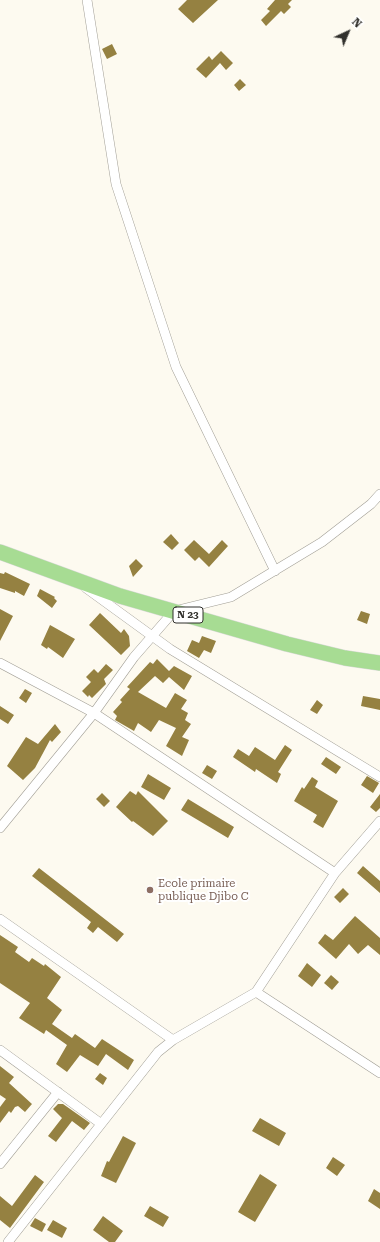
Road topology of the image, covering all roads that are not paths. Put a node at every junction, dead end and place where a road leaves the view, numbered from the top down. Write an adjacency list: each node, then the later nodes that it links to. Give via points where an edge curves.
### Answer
1 (87, 0): 4 (street, via 116,184 176,367)
2 (380, 494): 4 (street, via 322,542)
3 (0, 552): 5 (main road, N 23)
4 (275, 571): 6 (street, via 231,597)
5 (74, 579): 6 (main road, N 23, via 120,596); 7 (street)
6 (174, 611): 7 (street); 8 (main road, N 23, via 316,652)
7 (151, 636): 10 (street); 11 (street)
8 (380, 662)
9 (0, 663): 10 (street)
10 (94, 713): 13 (street); 14 (street)
11 (380, 777)
12 (380, 821): 14 (street)
13 (0, 828)
14 (335, 873): 16 (street)
15 (0, 919): 17 (street)
16 (256, 992): 17 (street); 19 (street)
17 (173, 1040): 21 (street, via 158,1052)
18 (0, 1050): 20 (street)
19 (380, 1073)
20 (58, 1092): 21 (street); 22 (street)
21 (100, 1123): 23 (street)
22 (0, 1164)
23 (8, 1242)

